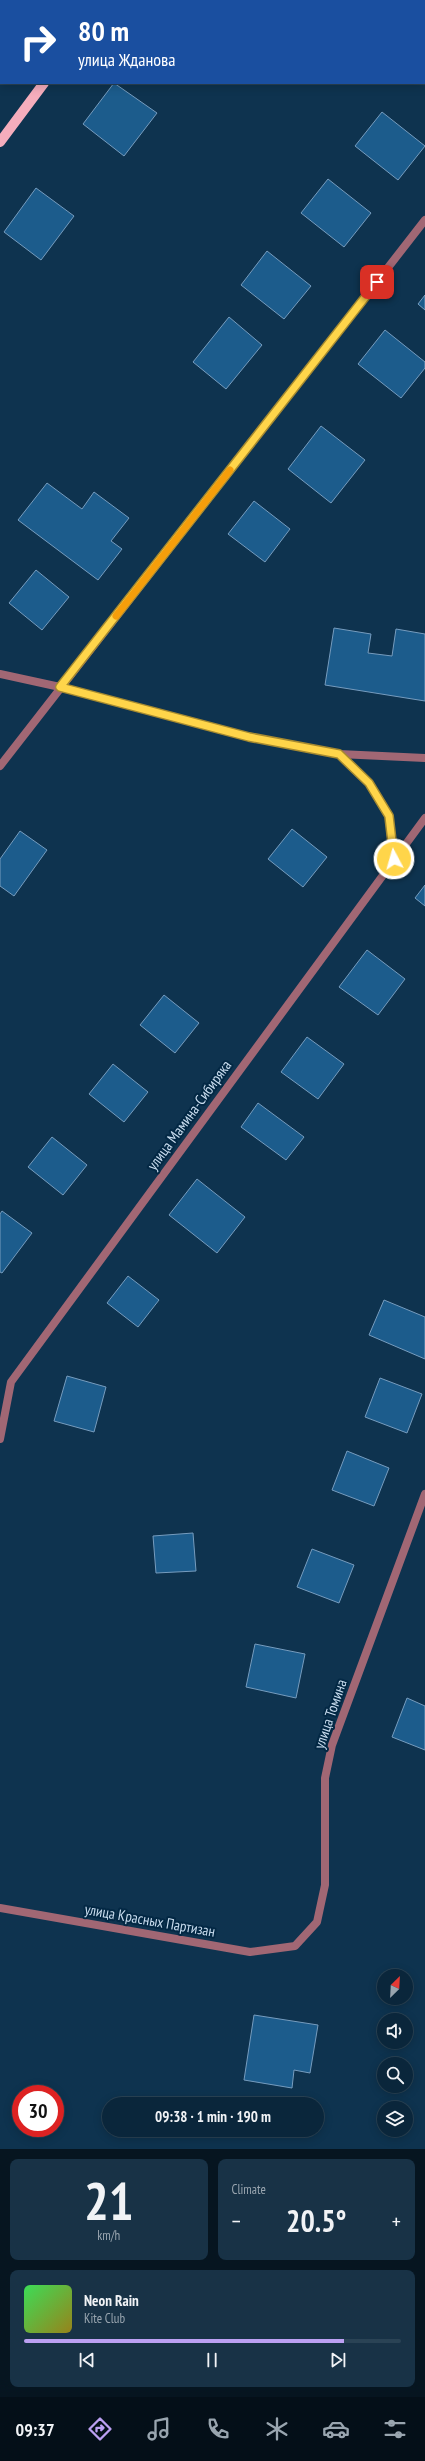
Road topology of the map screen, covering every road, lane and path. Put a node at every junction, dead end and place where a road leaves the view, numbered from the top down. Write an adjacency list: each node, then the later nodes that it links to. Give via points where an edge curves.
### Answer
1 (43, 84): 2 (main road)
2 (0, 142)
3 (425, 220): 5 (street)
4 (0, 674): 5 (street)
5 (60, 687): 6 (street, via 249,737); 8 (street)
6 (339, 754): 7 (street); 10 (street, via 369,783 389,816)
7 (425, 758)
8 (0, 766)
9 (425, 818): 10 (street, улица Мамина-Сибиряка)
10 (394, 859): 11 (street, улица Мамина-Сибиряка, via 11,1382)
11 (0, 1439)
12 (425, 1494): 14 (street, улица Томина, via 332,1745 325,1778 325,1885 317,1922)
13 (0, 1908): 14 (street, улица Красных Партизан, via 250,1952)
14 (295, 1946)

